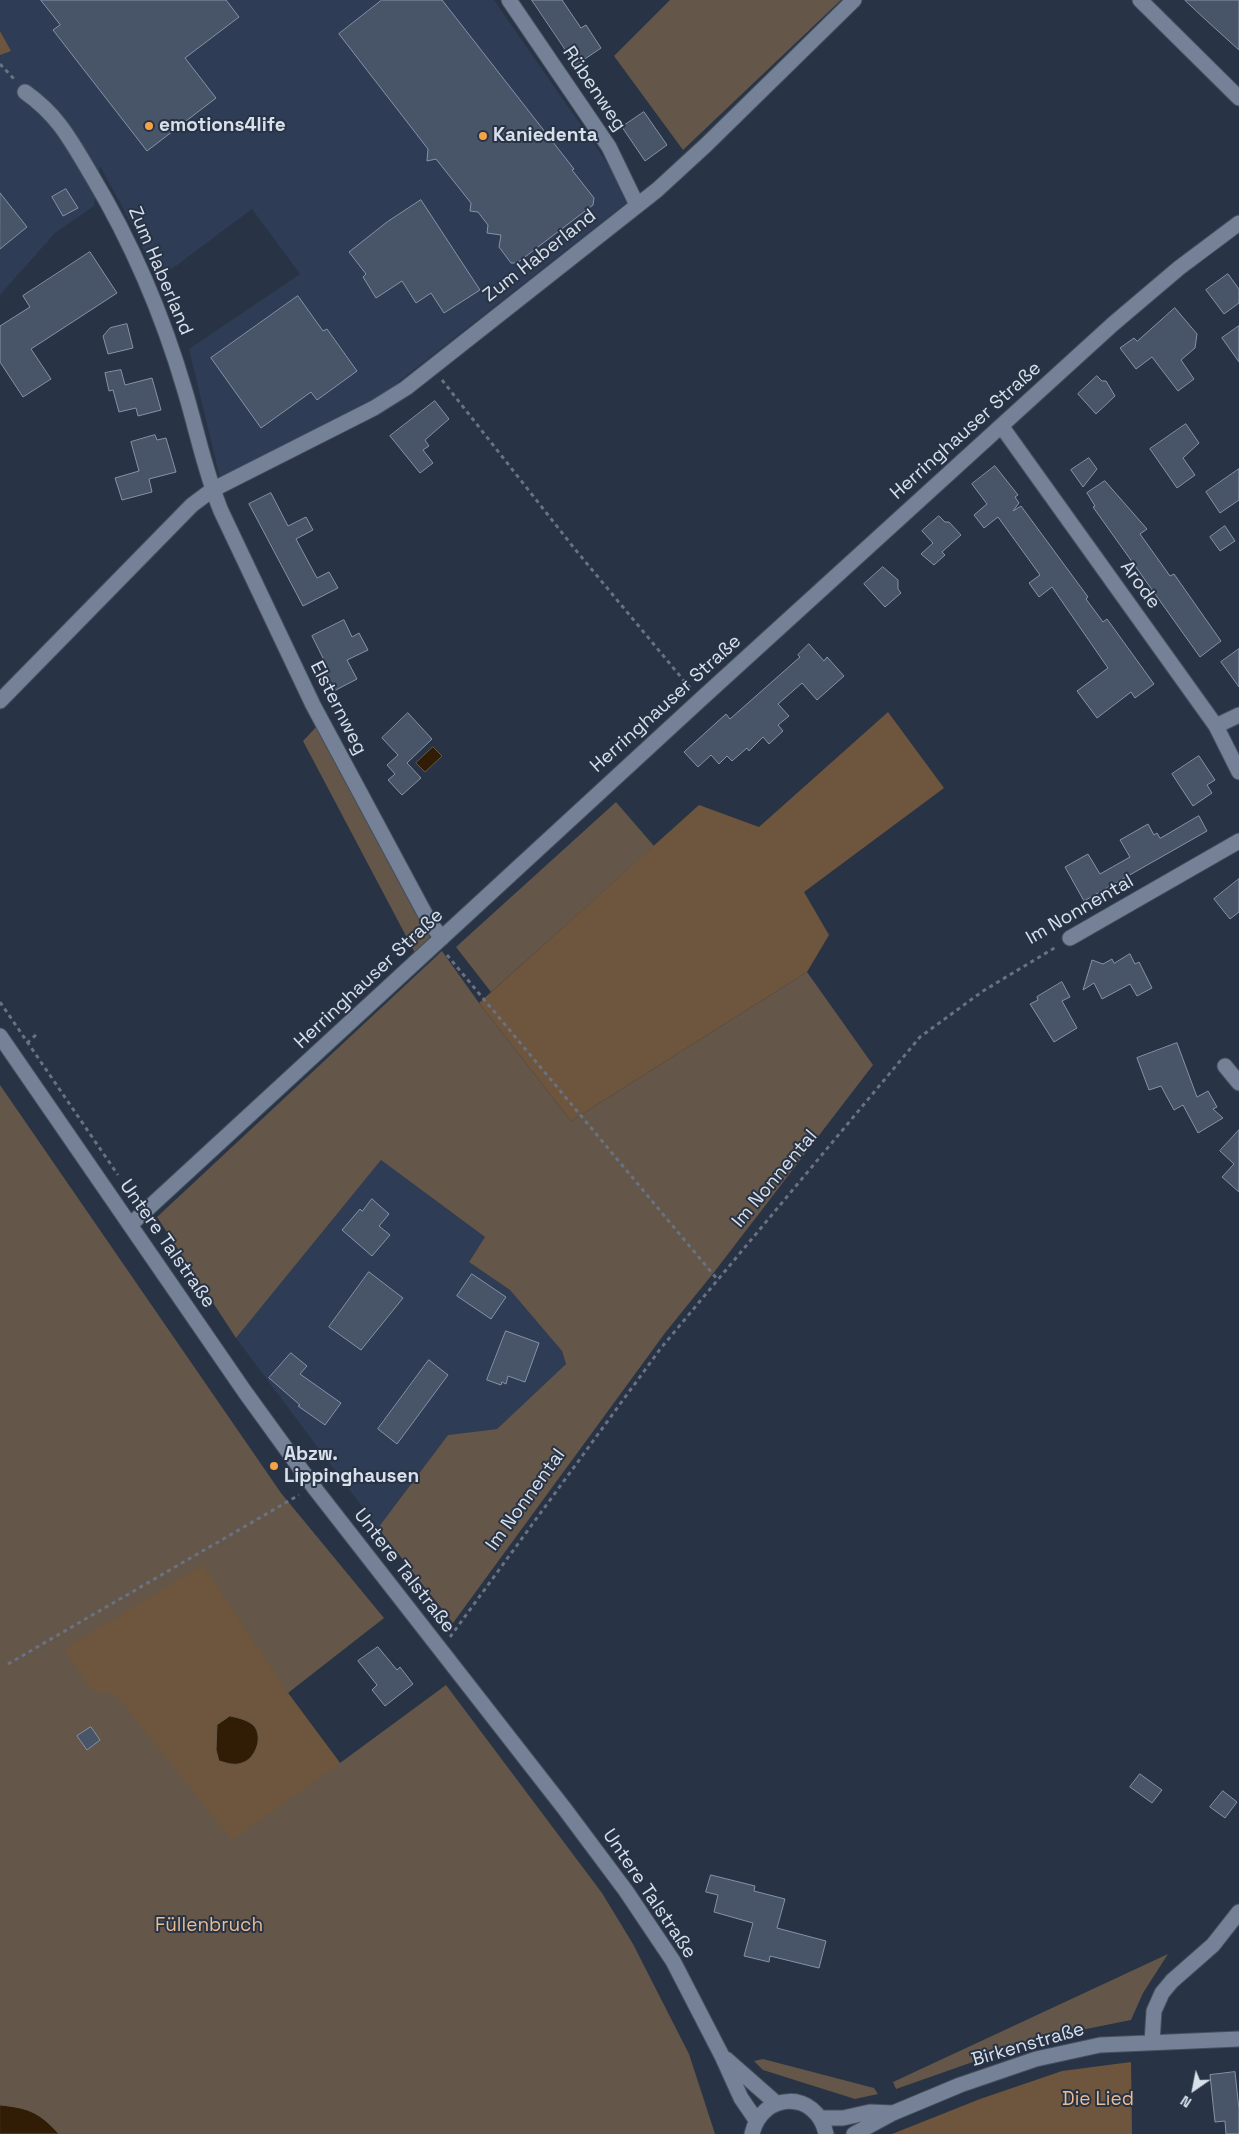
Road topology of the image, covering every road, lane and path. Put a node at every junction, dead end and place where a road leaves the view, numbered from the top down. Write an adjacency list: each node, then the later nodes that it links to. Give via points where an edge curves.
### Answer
1 (509, 0): 7 (street, Rübenweg, via 609,147)
2 (854, 0): 7 (street, Zum Haberland, via 706,145)
3 (1140, 0): 6 (street)
4 (0, 64): 5 (path)
5 (24, 92): 11 (street, Zum Haberland, via 44,105 63,127 111,207 146,281 186,391)
6 (1239, 98)
7 (637, 205): 9 (street, Zum Haberland)
8 (1239, 223): 10 (street, Herringhauser Straße, via 1113,324)
9 (432, 367): 11 (street, Zum Haberland, via 374,408); 12 (path, via 574,548)
10 (1002, 427): 12 (street, Herringhauser Straße); 15 (street, Arode)
11 (212, 490): 13 (street, Zum Haberland, via 192,505); 18 (street, Elsternweg, via 313,705 430,923)
12 (700, 700): 18 (street, Herringhauser Straße)
13 (0, 701)
14 (1239, 715): 15 (street)
15 (1216, 726): 16 (street, Arode)
16 (1239, 772)
17 (1239, 841): 19 (street, Im Nonnental)
18 (442, 938): 25 (street, Herringhauser Straße); 26 (path, via 447,958)
19 (1070, 938): 26 (path, Im Nonnental, via 983,991 920,1037)
20 (0, 1002): 24 (path)
21 (0, 1036): 25 (street, Untere Talstraße)
22 (1225, 1066): 23 (street)
23 (1239, 1083)
24 (122, 1181)
25 (130, 1225): 27 (street, Untere Talstraße)
26 (717, 1279): 28 (path, Im Nonnental, via 661,1348)
27 (316, 1490): 28 (street, Untere Talstraße); 29 (path, via 300,1495)
28 (440, 1649): 33 (street, Untere Talstraße, via 626,1891 672,1960)
29 (8, 1664)
30 (1239, 1912): 32 (street, via 1213,1945 1162,1993 1154,2012)
31 (1239, 2039): 32 (street, Birkenstraße)
32 (1152, 2042): 35 (street, Birkenstraße, via 1100,2045 1036,2059 960,2085)
33 (722, 2056): 34 (street, Untere Talstraße); 37 (street, Untere Talstraße)
34 (776, 2103): 36 (street, via 801,2103); 37 (street, via 761,2113)
35 (893, 2114): 36 (street, Birkenstraße, via 870,2112 843,2118); 39 (street, Birkenstraße)
36 (820, 2118): 38 (street)
37 (754, 2127)
38 (826, 2134)
39 (854, 2134)

